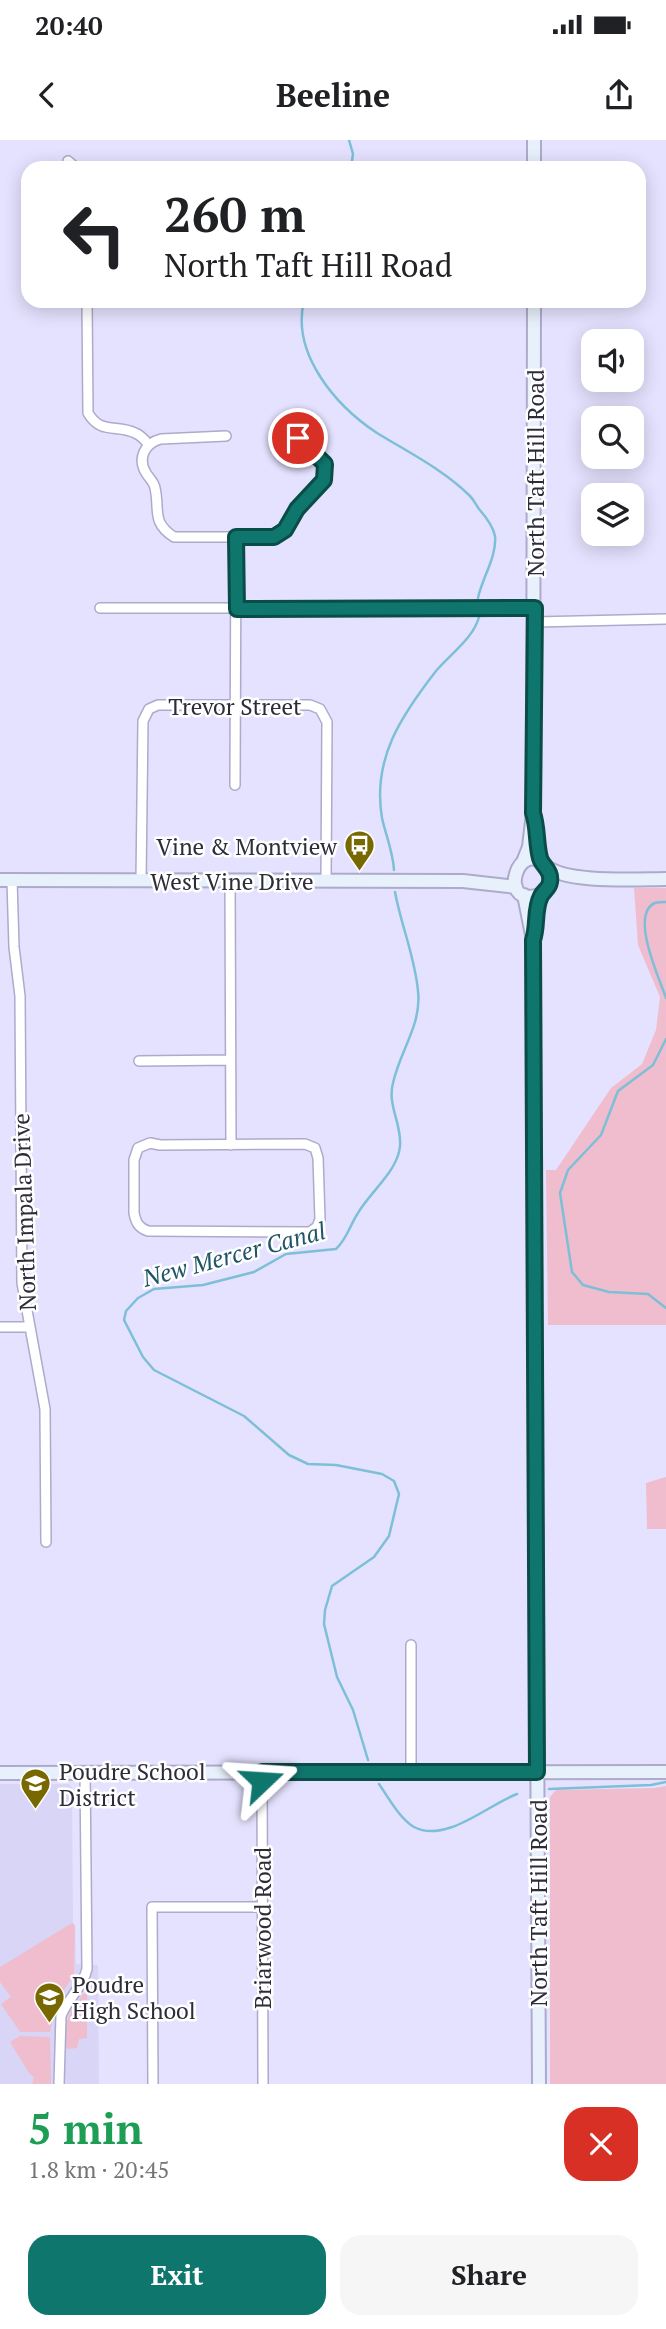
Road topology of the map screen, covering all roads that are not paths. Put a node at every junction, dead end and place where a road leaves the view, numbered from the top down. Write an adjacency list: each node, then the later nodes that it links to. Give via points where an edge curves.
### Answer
1 (534, 140): 2 (main road)
2 (534, 161)
3 (87, 308): 7 (street, via 88,413 96,424 136,433)
4 (534, 308): 11 (main road, North Taft Hill Road)
5 (226, 436): 7 (street, via 161,439)
6 (281, 436): 8 (street, via 300,440 325,464 324,480 285,530 274,537)
7 (149, 444): 8 (street, via 143,466 154,485 157,514 166,531 183,538)
8 (236, 537): 10 (street)
9 (100, 608): 10 (street)
10 (237, 609): 11 (street); 13 (street)
11 (535, 615): 12 (street); 15 (main road, North Taft Hill Road)
12 (666, 619)
13 (235, 705): 14 (street); 21 (street, Trevor Street, via 158,705 147,710 143,721); 23 (street, Trevor Street, via 310,705 322,712 327,722)
14 (235, 785)
15 (533, 813): 16 (main road, North Taft Hill Road); 17 (main road, North Taft Hill Road, via 529,847)
16 (544, 866): 17 (main road, West Vine Drive); 19 (main road, West Vine Drive, via 564,875); 26 (main road, via 550,878)
17 (519, 867): 24 (main road, West Vine Drive); 25 (main road, via 514,879)
18 (666, 878): 19 (main road, West Vine Drive)
19 (601, 879): 26 (main road, West Vine Drive)
20 (6, 880): 21 (main road, West Vine Drive); 32 (street, North Impala Drive, via 20,996 22,1283)
21 (141, 881): 22 (main road, West Vine Drive)
22 (230, 881): 23 (main road, West Vine Drive); 29 (street)
23 (326, 881): 24 (main road, West Vine Drive)
24 (463, 881): 25 (main road, West Vine Drive)
25 (520, 891): 26 (main road, West Vine Drive, via 533,897); 27 (main road, North Taft Hill Road)
26 (545, 891): 27 (main road, North Taft Hill Road)
27 (533, 940): 38 (main road, North Taft Hill Road)
28 (139, 1060): 29 (street)
29 (230, 1060): 30 (street)
30 (231, 1145): 30 (street, via 305,1144 315,1148 317,1227 310,1232 148,1231 139,1227 134,1213 138,1148 150,1143)
31 (0, 1327): 32 (street)
32 (28, 1327): 33 (street, North Impala Drive, via 45,1409)
33 (46, 1542)
34 (411, 1645): 37 (street)
35 (85, 1772): 36 (main road); 40 (main road); 42 (street, via 87,1969 61,2015)
36 (262, 1772): 37 (main road); 41 (street, Briarwood Road)
37 (411, 1772): 38 (main road)
38 (537, 1772): 39 (main road); 45 (main road, North Taft Hill Road)
39 (666, 1772)
40 (0, 1773)
41 (262, 1907): 43 (street, via 152,1907); 44 (street, Briarwood Road)
42 (59, 2084)
43 (153, 2084)
44 (263, 2084)
45 (539, 2084)

